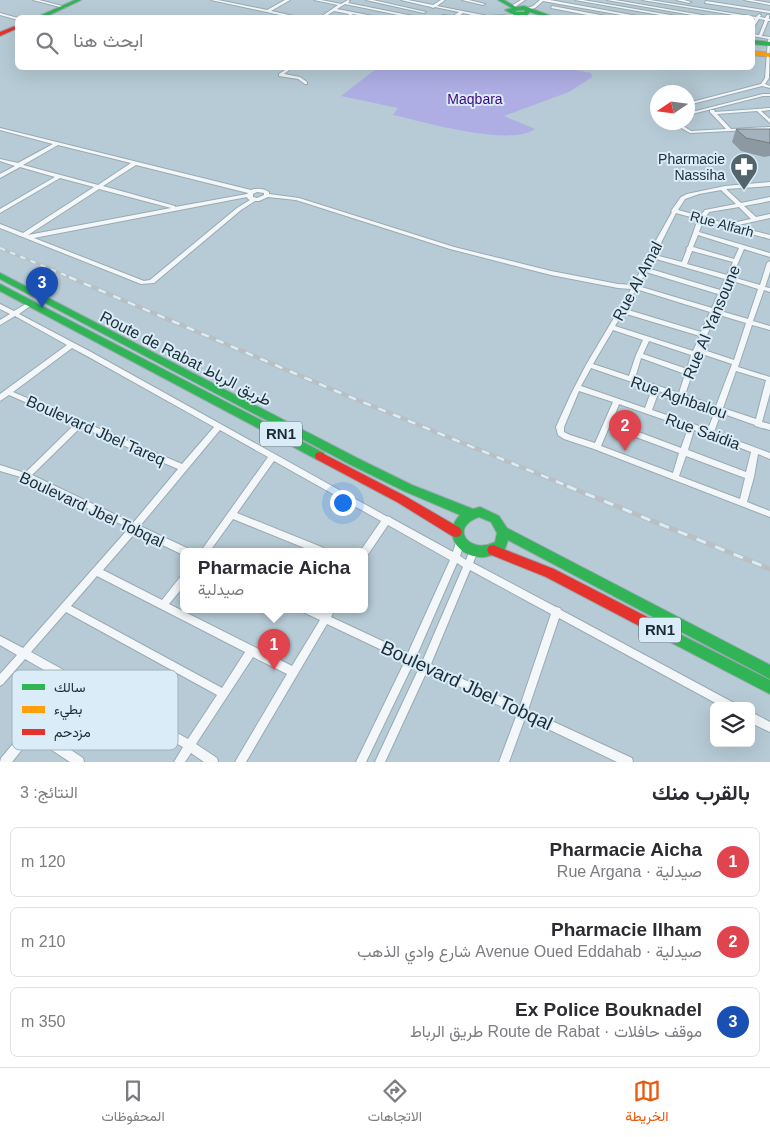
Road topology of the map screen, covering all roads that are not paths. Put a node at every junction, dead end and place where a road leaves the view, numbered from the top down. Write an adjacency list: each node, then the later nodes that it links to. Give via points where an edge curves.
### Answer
1 (35, 0): 42 (street)
2 (79, 0): 42 (main road)
3 (213, 0): 57 (street)
4 (288, 0): 57 (street)
5 (316, 0): 30 (street)
6 (350, 0): 30 (street)
7 (370, 0): 35 (street); 39 (street)
8 (397, 0): 35 (street)
9 (403, 0): 27 (street)
10 (443, 0): 29 (street)
11 (464, 0): 31 (street)
12 (500, 0): 53 (main road)
13 (542, 0): 21 (street); 53 (street, via 534,7)
14 (577, 0): 22 (street); 36 (street)
15 (611, 0): 23 (street); 37 (street)
16 (648, 0): 28 (street); 38 (street)
17 (678, 0): 24 (street)
18 (697, 0): 46 (street)
19 (713, 0): 33 (street)
20 (746, 0): 26 (street)
21 (558, 1): 36 (street); 69 (street)
22 (593, 1): 37 (street); 43 (street)
23 (629, 1): 38 (street); 45 (street)
24 (690, 1): 44 (street)
25 (706, 1): 32 (street); 50 (street)
26 (754, 1): 34 (street); 41 (street)
27 (422, 2): 29 (street); 40 (street); 48 (street)
28 (669, 2): 44 (street); 49 (street)
29 (439, 3): 40 (street); 53 (street)
30 (343, 4): 39 (street); 51 (street)
31 (483, 4)
32 (719, 4): 33 (street); 58 (street)
33 (730, 4): 41 (street); 47 (street)
34 (770, 4)
35 (390, 5): 48 (street)
36 (571, 5): 43 (street); 54 (street)
37 (606, 5): 45 (street); 55 (street)
38 (644, 5): 49 (street); 56 (street)
39 (363, 6): 52 (street)
40 (435, 6): 61 (street); 62 (street)
41 (751, 6): 60 (street)
42 (64, 7): 70 (main road)
43 (586, 7): 55 (street); 63 (street)
44 (686, 7): 46 (street); 65 (street)
45 (623, 8): 56 (street); 64 (street)
46 (692, 8): 50 (street); 66 (street)
47 (746, 8): 59 (street); 91 (street)
48 (411, 9): 61 (street); 68 (street)
49 (664, 9): 65 (street); 85 (street)
50 (702, 9): 58 (street); 88 (street)
51 (334, 10): 72 (street); 73 (street)
52 (382, 10): 68 (street); 74 (street)
53 (515, 10): 62 (street); 69 (main road)
54 (565, 10): 63 (street); 69 (street); 69 (street)
55 (602, 10): 64 (street); 80 (street)
56 (640, 10): 83 (street); 84 (street)
57 (267, 11): 71 (street)
58 (715, 11): 89 (street); 90 (street)
59 (760, 11): 60 (street); 94 (street)
60 (770, 11): 95 (street)
61 (424, 12): 76 (street)
62 (462, 12): 77 (street)
63 (581, 12): 78 (street); 79 (street)
64 (618, 12): 81 (street); 82 (street)
65 (683, 12): 66 (street); 86 (street)
66 (690, 13): 87 (street)
67 (0, 14): 92 (street)
68 (401, 14): 75 (street)
69 (554, 14)
70 (44, 15)
71 (287, 15)
72 (325, 15)
73 (353, 15)
74 (373, 15)
75 (406, 15)
76 (419, 15)
77 (457, 15)
78 (578, 15)
79 (592, 15)
80 (596, 15)
81 (615, 15)
82 (630, 15)
83 (635, 15)
84 (656, 15)
85 (660, 15)
86 (681, 15)
87 (695, 15)
88 (699, 15)
89 (713, 15)
90 (725, 15)
91 (744, 15)
92 (15, 18)
93 (755, 18): 94 (street)
94 (758, 18): 95 (street); 96 (street)
95 (768, 20): 98 (street)
96 (755, 22)
97 (755, 23): 98 (street)
98 (768, 25): 101 (street)
99 (15, 27): 100 (main road)
100 (0, 33)
101 (756, 39): 102 (main road)
102 (769, 46): 103 (main road); 106 (street, via 767,78)
103 (755, 52)
104 (287, 70): 105 (street, via 280,75 299,78)
105 (306, 83)
106 (762, 85): 107 (street); 109 (street)
107 (770, 86)
108 (770, 95): 111 (street)
109 (713, 98): 110 (street); 111 (street)
110 (695, 102)
111 (726, 105): 114 (street); 115 (street)
112 (770, 109): 113 (street)
113 (758, 110): 115 (street); 117 (street)
114 (712, 111): 115 (street); 116 (street); 121 (street)
115 (737, 111)
116 (695, 113)
117 (770, 122)
118 (760, 128): 119 (street); 121 (street); 123 (street)
119 (770, 128)
120 (0, 129): 124 (street)
121 (729, 129): 122 (street)
122 (687, 130)
123 (770, 136)
124 (56, 144): 126 (street); 127 (street)
125 (0, 160): 127 (street)
126 (134, 164): 131 (street); 134 (street)
127 (19, 165): 128 (street); 129 (street)
128 (0, 176)
129 (60, 176): 131 (street); 138 (street)
130 (770, 184): 132 (street, Rue Al Amal)
131 (99, 186): 137 (street); 147 (street)
132 (724, 190): 136 (street); 139 (street, Rue Al Amal, via 684,197)
133 (267, 195): 134 (street, via 262,199); 134 (street, via 262,190); 161 (street, via 297,199 452,248 542,271)
134 (251, 196): 137 (street); 140 (street); 149 (street, via 240,209 152,282 143,283)
135 (770, 199): 136 (street)
136 (740, 204): 142 (street, via 708,210); 143 (street)
137 (176, 208): 140 (street); 147 (street)
138 (0, 211)
139 (674, 211): 142 (street, Rue Alfarh); 152 (street, Rue Al Amal)
140 (182, 212): 149 (street)
141 (770, 216): 143 (street)
142 (701, 218): 144 (street, Rue Alfarh); 146 (street)
143 (755, 219): 144 (street)
144 (727, 225): 148 (street, Rue Alfarh)
145 (0, 226): 147 (street)
146 (696, 233): 150 (street); 151 (street)
147 (26, 236): 149 (street)
148 (770, 237)
149 (37, 240)
150 (742, 247): 153 (street); 154 (street, Rue Al Yansoune)
151 (689, 248): 154 (street); 156 (street)
152 (650, 255): 156 (street); 157 (street, Rue Al Amal)
153 (770, 255)
154 (736, 261): 159 (street, Rue Al Yansoune)
155 (770, 263): 162 (street)
156 (684, 264): 159 (street)
157 (643, 269): 161 (street, Rue Al Amal); 164 (street)
158 (0, 276): 211 (main road, Route de Rabat طريق الرباط / RN1, via 355,462)
159 (729, 277): 162 (street); 164 (street, Rue Al Yansoune)
160 (0, 287): 165 (main road, Route de Rabat طريق الرباط / RN1)
161 (635, 287): 167 (street, Rue Al Amal); 168 (street)
162 (762, 287): 163 (street); 170 (street)
163 (770, 290)
164 (722, 293): 168 (street, Rue Al Yansoune)
165 (31, 303): 169 (street); 217 (main road, Route de Rabat طريق الرباط / RN1, via 384,490)
166 (0, 306): 169 (street)
167 (622, 310): 172 (street, Rue Al Amal); 174 (street)
168 (714, 311): 170 (street); 174 (street, Rue Al Yansoune)
169 (15, 313): 171 (street); 176 (street)
170 (749, 322): 173 (street); 180 (street)
171 (0, 323)
172 (612, 327): 175 (street); 179 (street, Rue Al Amal)
173 (770, 328)
174 (704, 335): 177 (street, Rue Al Yansoune)
175 (647, 339): 177 (street); 178 (street)
176 (71, 344): 186 (street); 196 (street)
177 (697, 352): 180 (street); 181 (street, Rue Al Yansoune)
178 (639, 355): 181 (street); 182 (street)
179 (589, 365): 182 (street, Rue Aghbalou); 184 (street, Rue Al Amal)
180 (735, 365): 183 (street); 192 (street)
181 (688, 372): 187 (street, Rue Al Yansoune)
182 (631, 380): 185 (street, Rue Aghbalou)
183 (770, 380): 189 (street)
184 (578, 388): 190 (street, Rue Saidia); 200 (street, Rue Al Amal, via 560,427 561,433)
185 (656, 389): 187 (street, Rue Aghbalou); 191 (street)
186 (8, 392): 188 (street); 193 (street, Boulevard Jbel Tareq)
187 (681, 397): 192 (street, Rue Aghbalou)
188 (0, 398)
189 (768, 399): 195 (street)
190 (617, 401): 191 (street, Rue Saidia); 194 (street)
191 (648, 411): 197 (street, Rue Saidia)
192 (718, 411): 195 (street, Rue Aghbalou); 199 (street)
193 (82, 423): 206 (street, Boulevard Jbel Tareq); 207 (street)
194 (607, 423): 200 (street); 202 (street)
195 (758, 424): 198 (street, Rue Aghbalou)
196 (218, 427): 203 (street); 206 (street)
197 (692, 427): 199 (street, Rue Saidia); 202 (street)
198 (770, 427)
199 (710, 433): 201 (street, Rue Saidia)
200 (597, 446): 208 (street)
201 (756, 451): 204 (street, Rue Saidia); 209 (street)
202 (683, 452): 208 (street); 209 (street)
203 (273, 456): 213 (street); 214 (street)
204 (770, 456)
205 (0, 468): 207 (street, Boulevard Jbel Tobqal)
206 (183, 468): 215 (street)
207 (26, 476): 215 (street, Boulevard Jbel Tobqal)
208 (674, 477): 210 (street)
209 (750, 477): 210 (street)
210 (743, 504): 212 (street)
211 (469, 514): 216 (main road, RN1, via 480,512 490,515 500,523); 217 (main road, via 460,520)
212 (770, 514)
213 (232, 515): 218 (street); 219 (street)
214 (387, 519): 220 (street); 224 (street)
215 (134, 528): 221 (street, Boulevard Jbel Tobqal); 226 (street)
216 (504, 532): 222 (main road, via 501,542); 239 (main road, RN1)
217 (458, 537): 223 (main road, RN1); 224 (street)
218 (207, 548)
219 (314, 548)
220 (367, 548)
221 (180, 549)
222 (493, 550): 223 (main road, RN1); 241 (main road, RN1, via 550,573)
223 (474, 551): 225 (street)
224 (455, 558): 225 (street); 235 (street)
225 (469, 564): 230 (street); 236 (street)
226 (96, 571): 228 (street); 229 (street)
227 (180, 584): 228 (street)
228 (163, 605): 234 (street)
229 (65, 607): 233 (street); 242 (street)
230 (557, 611): 243 (street); 244 (street)
231 (328, 613): 235 (street, Boulevard Jbel Tobqal); 238 (street)
232 (0, 640): 233 (street)
233 (24, 652): 237 (street); 240 (street)
234 (251, 652): 238 (street); 242 (street)
235 (410, 660): 236 (street, Boulevard Jbel Tobqal); 256 (street)
236 (425, 666): 244 (street, Boulevard Jbel Tobqal); 257 (street)
237 (56, 670)
238 (293, 672): 255 (street)
239 (770, 672)
240 (0, 681)
241 (770, 687)
242 (224, 694): 248 (street)
243 (724, 702)
244 (523, 712): 258 (street); 259 (street, Boulevard Jbel Tobqal)
245 (755, 719): 246 (street)
246 (770, 727)
247 (178, 739): 248 (street)
248 (190, 746): 253 (street); 254 (street)
249 (16, 750): 251 (street)
250 (61, 750): 252 (street)
251 (6, 762)
252 (79, 762)
253 (179, 762)
254 (213, 762)
255 (240, 762)
256 (361, 762)
257 (380, 762)
258 (504, 762)
259 (628, 762)

